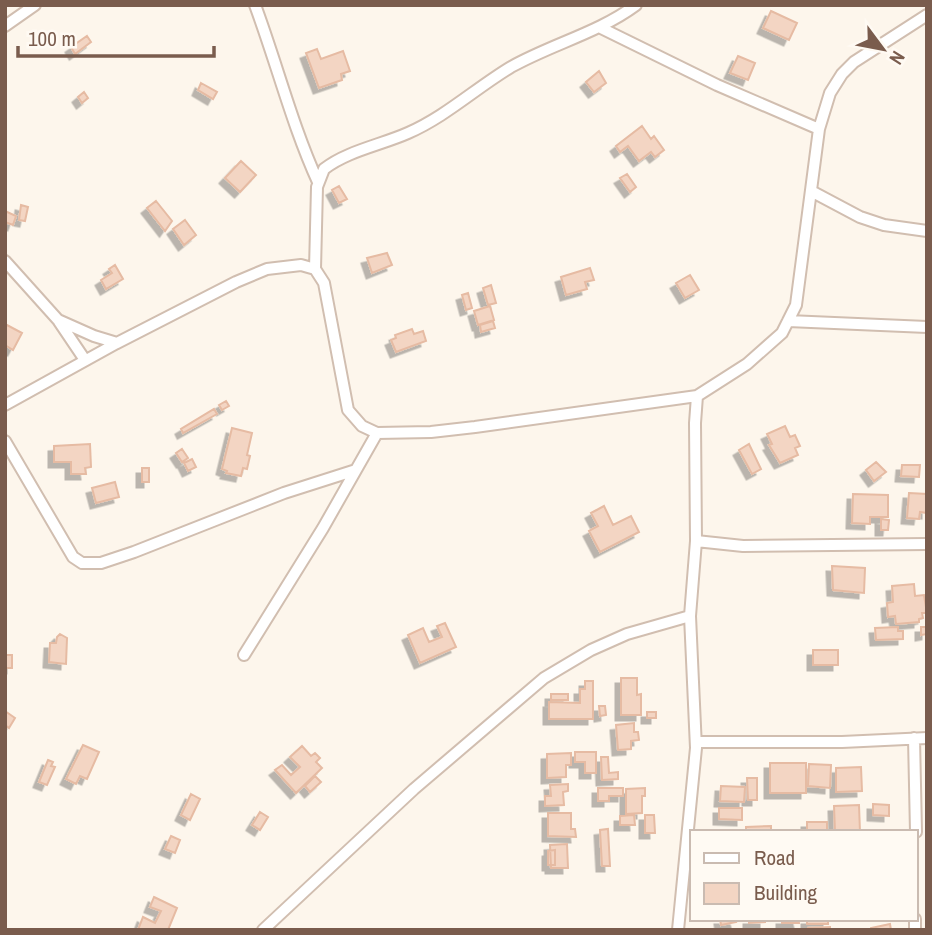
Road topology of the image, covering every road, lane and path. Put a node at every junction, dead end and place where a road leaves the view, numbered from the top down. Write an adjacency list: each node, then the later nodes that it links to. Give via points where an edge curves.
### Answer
1 (35, 5): 5 (street)
2 (256, 5): 8 (street)
3 (636, 5): 6 (street)
4 (927, 16): 7 (street, via 842,74 830,93)
5 (5, 26)
6 (599, 27): 7 (street); 8 (street, via 514,66 408,133 328,166)
7 (819, 129): 9 (street)
8 (318, 182): 12 (street)
9 (811, 191): 10 (street, via 860,217); 14 (street, via 796,305)
10 (927, 231)
11 (5, 261): 13 (street)
12 (316, 269): 16 (street, via 301,265 267,269); 20 (street, via 324,283 348,410 362,426)
13 (58, 320): 16 (street); 17 (street)
14 (788, 321): 15 (street); 18 (street, via 782,333 747,364)
15 (927, 327)
16 (117, 343): 17 (street)
17 (85, 360): 19 (street)
18 (697, 396): 20 (street, via 475,427); 23 (street)
19 (5, 405)
20 (377, 433): 22 (street)
21 (5, 442): 22 (street, via 73,557 90,564)
22 (356, 470): 26 (street)
23 (696, 541): 24 (street); 25 (street)
24 (927, 544)
25 (691, 616): 29 (street); 32 (street, via 626,634 544,678 414,789)
26 (244, 655)
27 (914, 738): 28 (street); 29 (street); 30 (street)
28 (927, 738)
29 (695, 742): 31 (street)
30 (916, 830)
31 (688, 857): 33 (street)
32 (263, 930)
33 (678, 930)

